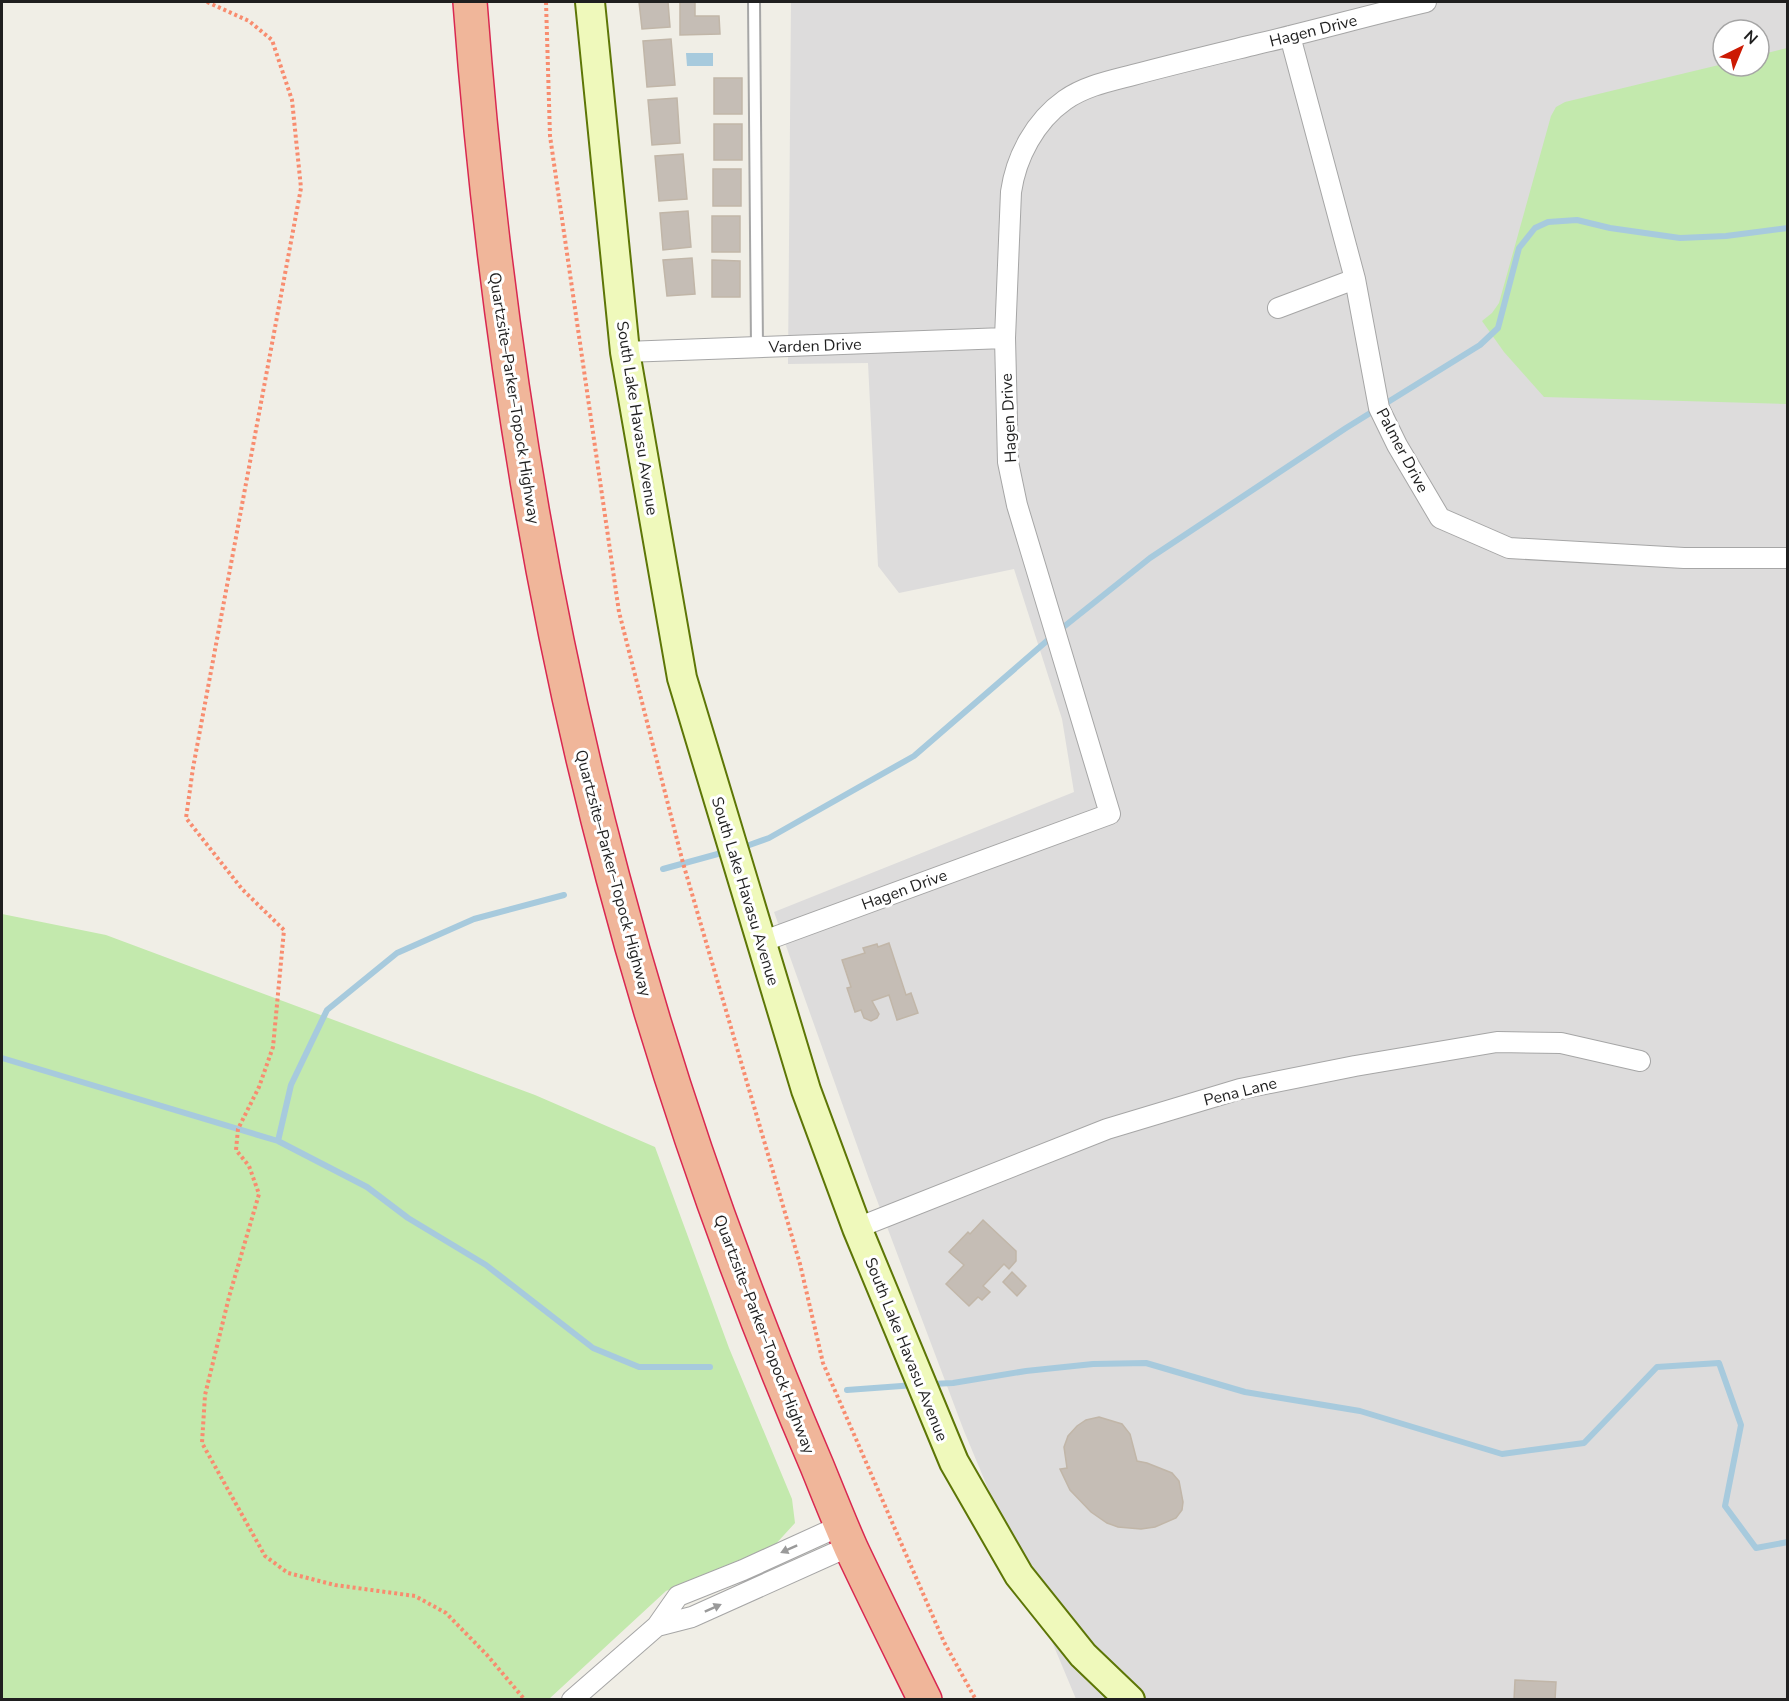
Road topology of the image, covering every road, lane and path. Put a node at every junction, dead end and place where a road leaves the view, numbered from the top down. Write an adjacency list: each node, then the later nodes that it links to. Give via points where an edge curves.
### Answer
1 (207, 2): 18 (path, via 249,21 272,40 292,100 301,188 186,818 242,889 284,930 273,1047 238,1129 236,1150 249,1166 259,1194 205,1395 202,1443 265,1556 288,1573 335,1585 415,1596 446,1613)
2 (470, 2): 17 (highway, Quartzsite–Parker–Topock Highway, via 490,223 515,411 541,564 585,770 642,984 707,1184 781,1381)
3 (546, 2): 21 (path, via 550,136 622,623 683,863 800,1264 823,1364 944,1642)
4 (590, 2): 12 (main road, South Lake Havasu Avenue)
5 (754, 2): 11 (lane)
6 (1426, 2): 7 (street, Hagen Drive)
7 (1290, 36): 8 (street, Palmer Drive); 10 (street, Hagen Drive, via 1091,86 1053,110 1035,131 1014,175)
8 (1355, 279): 9 (street); 13 (street, Palmer Drive, via 1378,408 1440,518 1509,548 1684,558)
9 (1278, 308)
10 (1005, 338): 11 (street, Varden Drive); 14 (street, Hagen Drive, via 1008,462 1015,494 1110,814)
11 (757, 347): 12 (street, Varden Drive)
12 (626, 352): 14 (main road, South Lake Havasu Avenue, via 682,678)
13 (1788, 558)
14 (761, 942): 16 (main road, South Lake Havasu Avenue, via 806,1090)
15 (1640, 1061): 16 (street, Pena Lane, via 1561,1043 1497,1042 1240,1089 1107,1129)
16 (857, 1228): 22 (main road, South Lake Havasu Avenue, via 954,1462 1019,1575 1083,1655)
17 (846, 1535): 19 (street, via 692,1617 657,1626); 20 (highway, Quartzsite–Parker–Topock Highway)
18 (525, 1700)
19 (572, 1700)
20 (925, 1700)
21 (976, 1700)
22 (1130, 1700)

